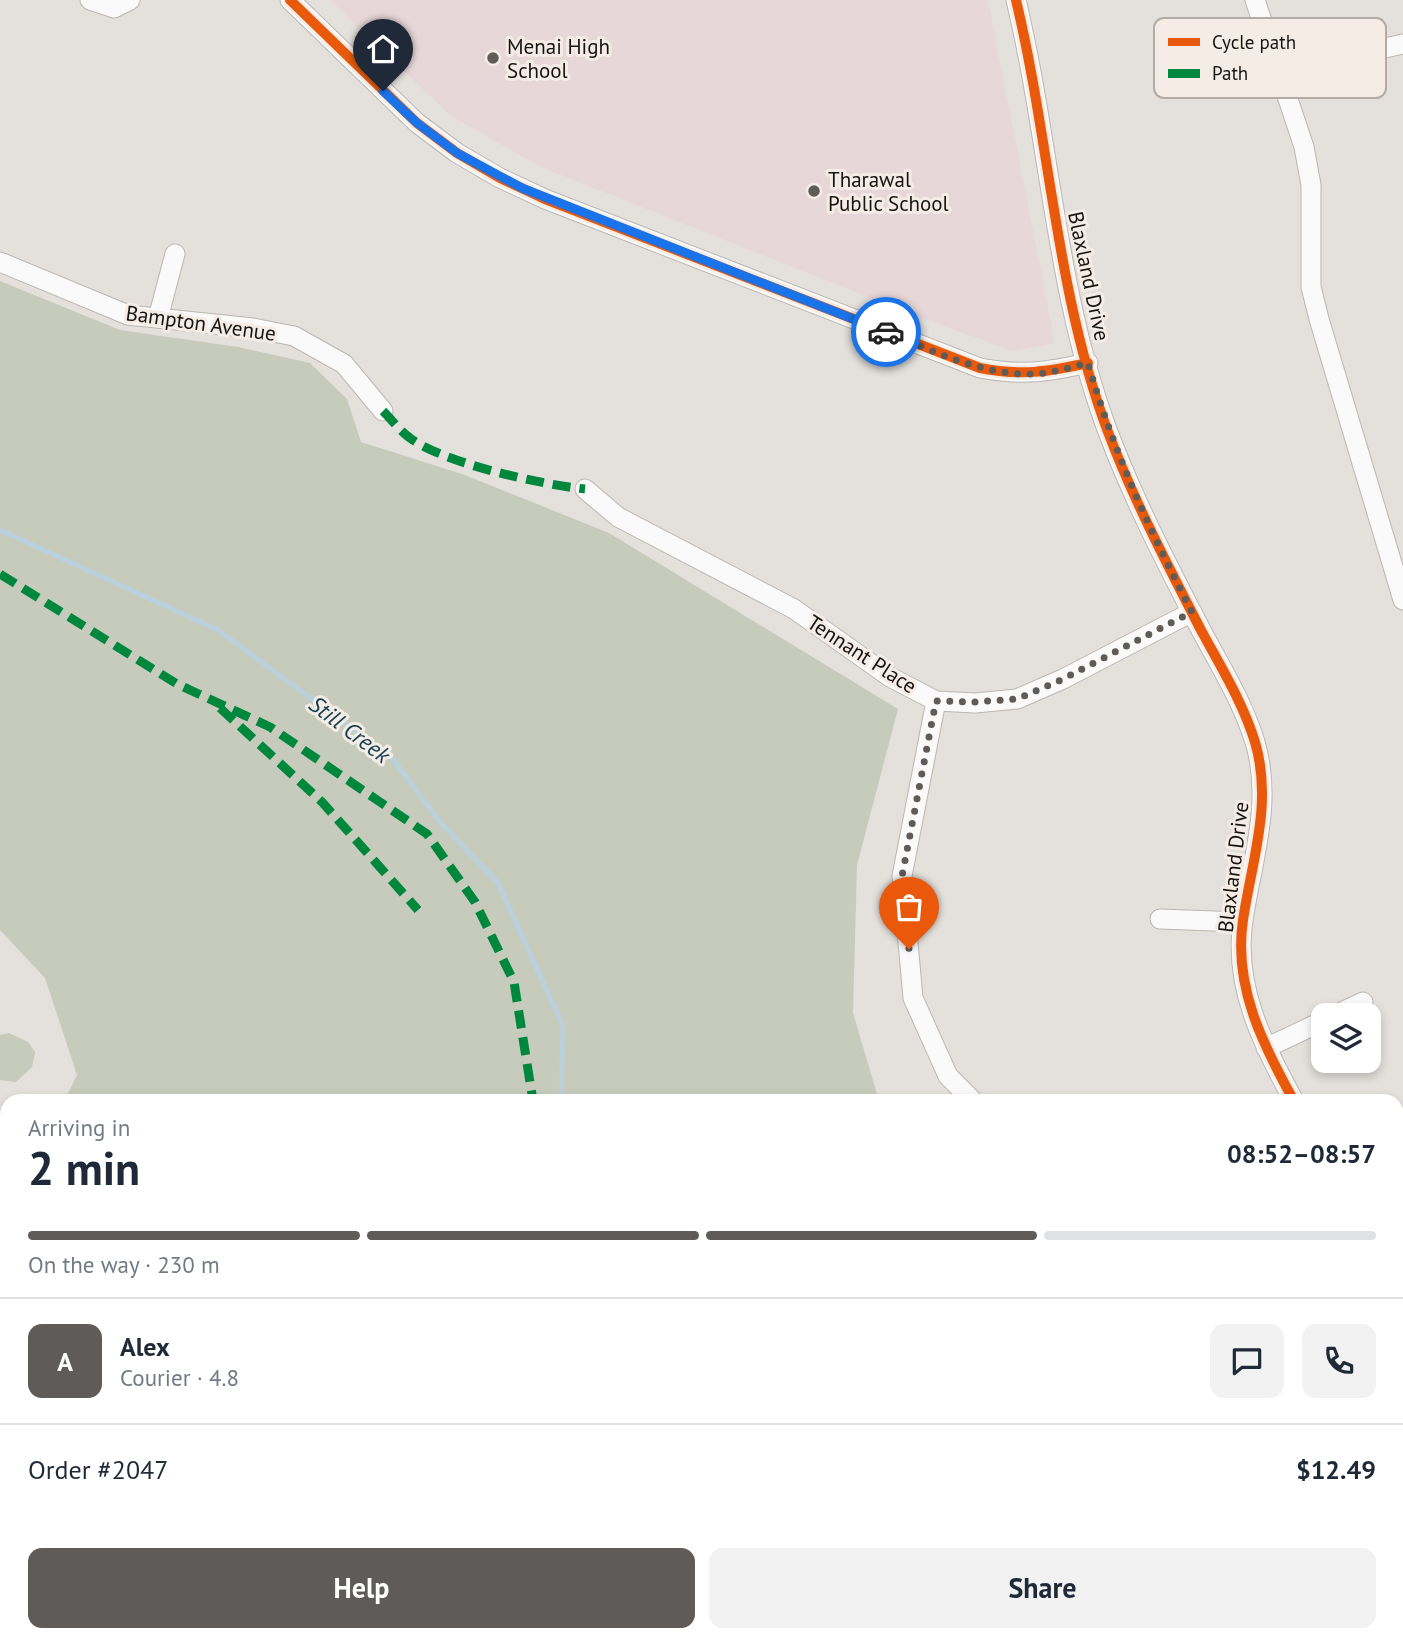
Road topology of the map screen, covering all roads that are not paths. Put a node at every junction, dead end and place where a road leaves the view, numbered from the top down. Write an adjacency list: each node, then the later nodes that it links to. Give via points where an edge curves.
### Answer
1 (90, 0): 2 (street, via 114,8)
2 (130, 0)
3 (290, 0): 11 (street, via 417,123 457,153 545,199 981,368 1038,374)
4 (1016, 0): 11 (street, Blaxland Drive, via 1073,308)
5 (1255, 0): 6 (street)
6 (1261, 18)
7 (1289, 98): 14 (street, via 1311,185 1311,287)
8 (174, 254): 10 (street)
9 (0, 262): 10 (street, Bampton Avenue, via 107,308)
10 (158, 318): 12 (street, Bampton Avenue, via 253,328 310,343 344,364)
11 (1088, 363): 15 (street, Blaxland Drive, via 1126,478)
12 (383, 411)
13 (585, 489): 16 (street, Tennant Place, via 618,517 794,609 890,677)
14 (1402, 591)
15 (1192, 612): 16 (street, Tennant Place, via 1017,699); 18 (street, Blaxland Drive, via 1238,700 1262,784 1261,831)
16 (936, 701): 21 (street, via 902,876 913,998 948,1076)
17 (1160, 919): 18 (street)
18 (1242, 922): 20 (street, Blaxland Drive, via 1248,1004)
19 (1311, 1027): 20 (street)
20 (1266, 1048): 22 (street, Blaxland Drive)
21 (966, 1094)
22 (1290, 1094)

